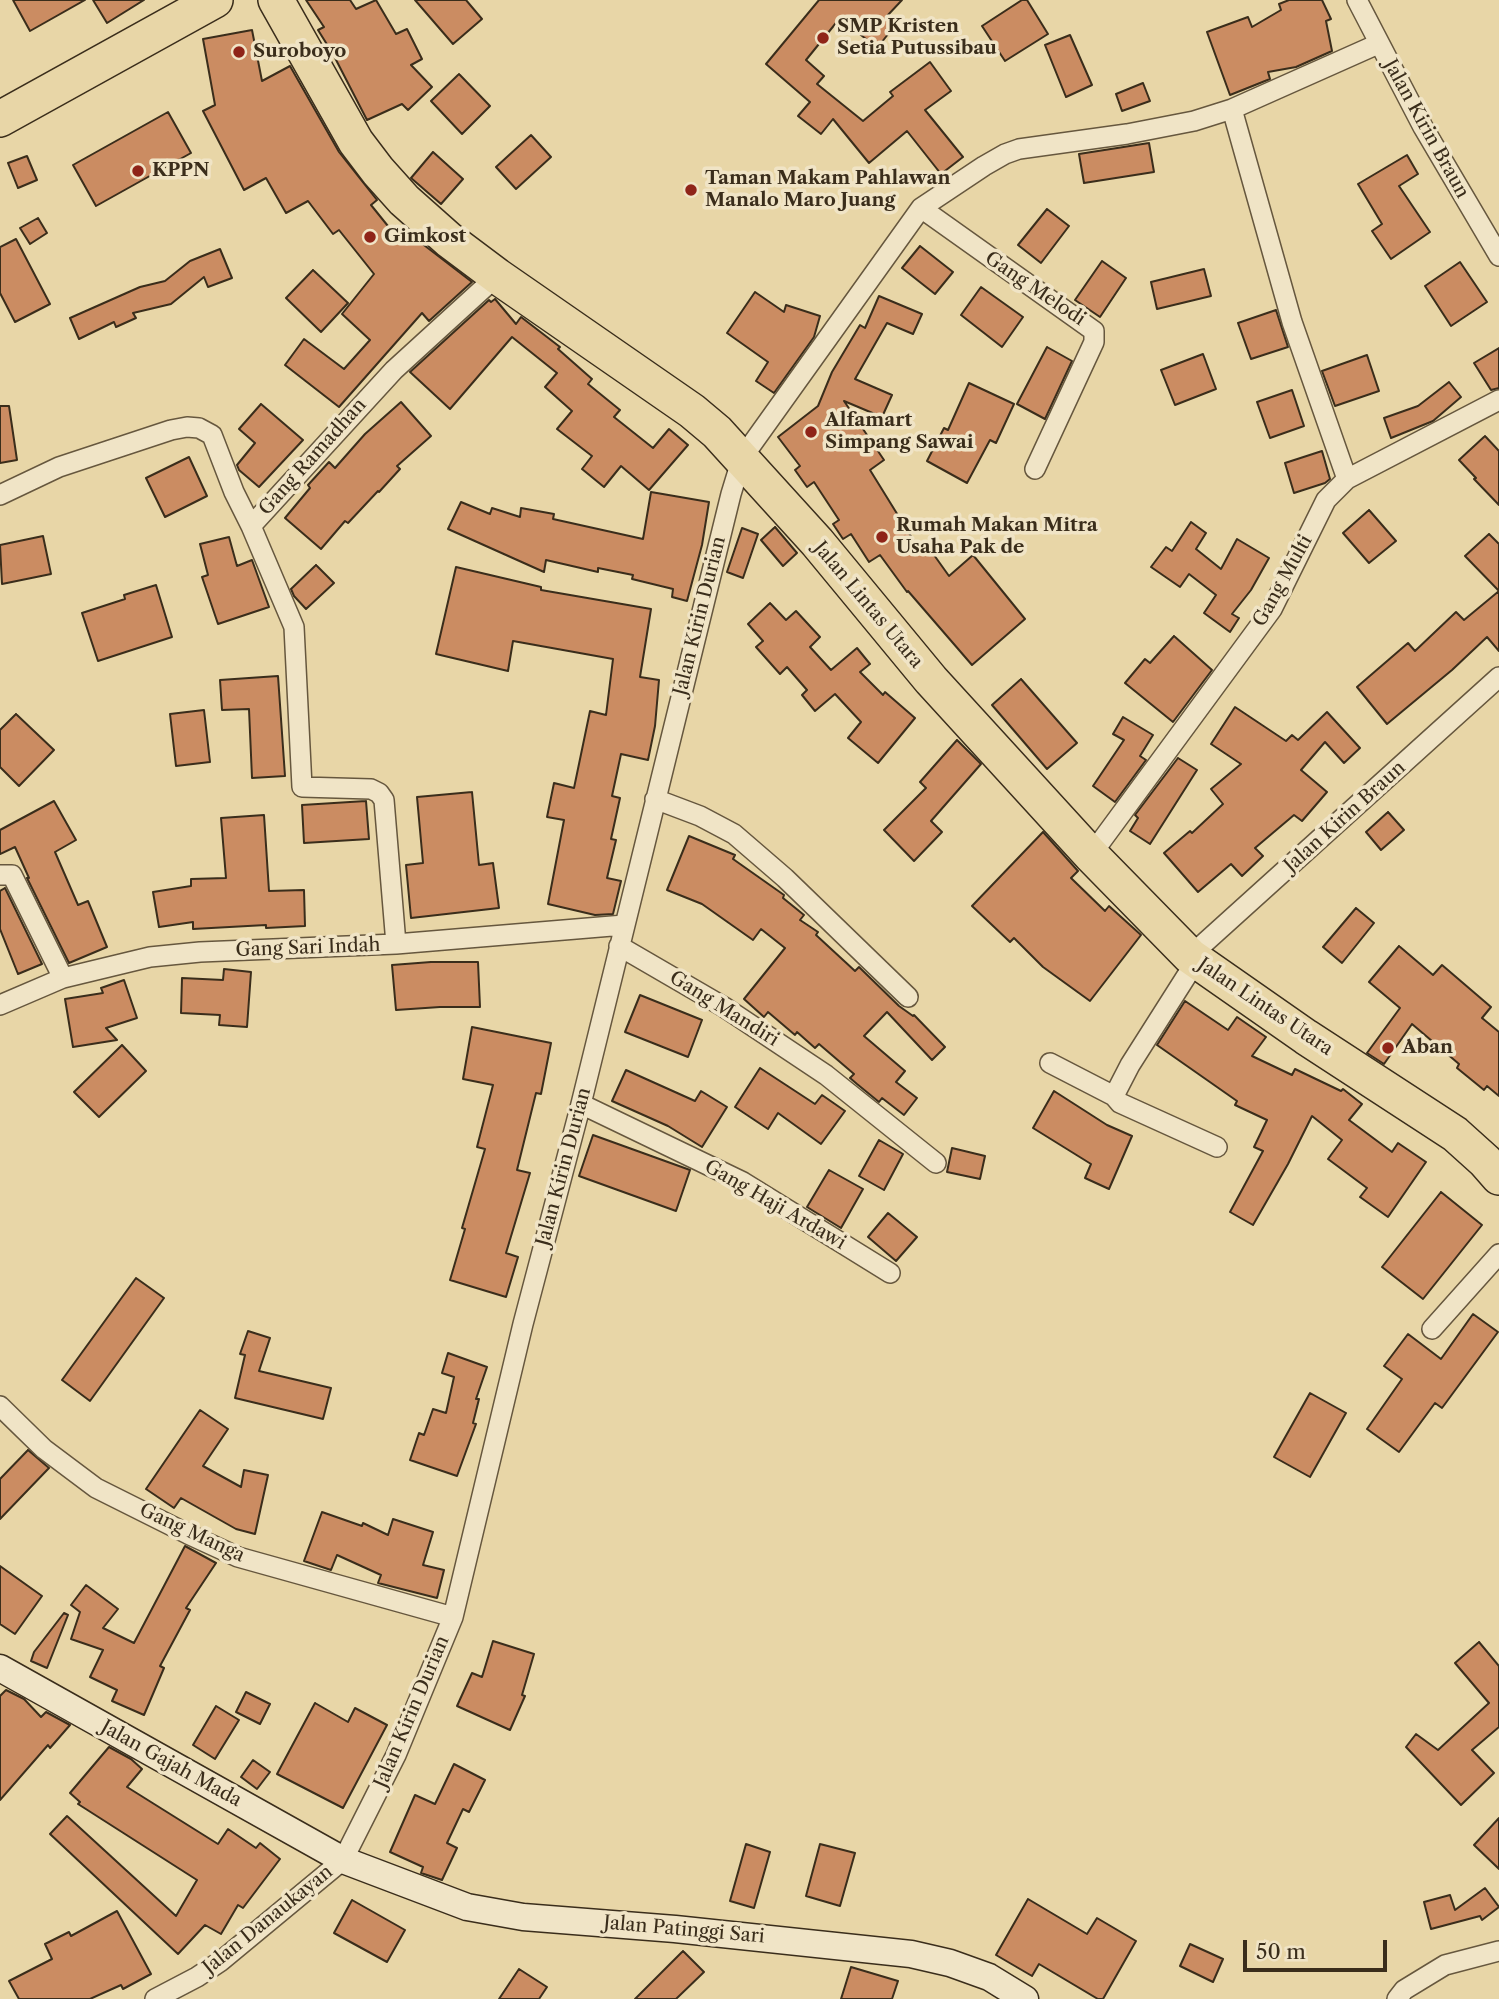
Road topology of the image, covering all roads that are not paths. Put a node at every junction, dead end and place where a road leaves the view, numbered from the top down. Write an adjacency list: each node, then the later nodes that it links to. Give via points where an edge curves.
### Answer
1 (215, 0): 6 (highway)
2 (276, 0): 9 (highway, Jalan Lintas Utara, via 377,171 449,240)
3 (1357, 0): 4 (street, Jalan Kirin Braun)
4 (1378, 44): 5 (street); 8 (street, Jalan Kirin Braun)
5 (1232, 108): 7 (street, via 1127,134 1019,149); 13 (street, via 1292,321)
6 (0, 120)
7 (923, 206): 11 (street); 12 (street, Gang Melodi, via 1094,331 1094,342)
8 (1499, 256)
9 (497, 276): 11 (highway, Jalan Lintas Utara, via 692,411); 15 (street, Gang Ramadhan, via 369,395)
10 (1499, 400): 13 (street, Gang Multi)
11 (742, 458): 17 (street, Jalan Kirin Durian); 18 (highway, Jalan Lintas Utara, via 931,680)
12 (1035, 469)
13 (1347, 480): 18 (street, Gang Multi, via 1326,500 1272,609)
14 (0, 495): 15 (street, via 59,467 187,426 212,435)
15 (251, 526): 21 (street, Gang Ramadhan, via 294,627 302,787 371,789 384,800)
16 (1499, 677): 23 (street, Jalan Kirin Braun)
17 (655, 799): 20 (street, Jalan Kirin Durian); 25 (street, via 734,834)
18 (1091, 855): 23 (highway, Jalan Lintas Utara)
19 (0, 875): 24 (street, via 12,875)
20 (624, 925): 21 (street, Gang Sari Indah); 22 (street, Jalan Kirin Durian)
21 (396, 944): 24 (street, Gang Sari Indah, via 150,957)
22 (619, 946): 29 (street, Jalan Kirin Durian); 31 (street, Gang Mandiri, via 724,1007 826,1076)
23 (1193, 959): 28 (street, Jalan Kirin Braun); 32 (highway, Jalan Lintas Utara, via 1455,1134)
24 (63, 978): 26 (street, Gang Sari Indah)
25 (908, 998)
26 (0, 1005)
27 (1050, 1063): 28 (street)
28 (1114, 1096): 30 (street, via 1120,1103)
29 (581, 1104): 34 (street, Gang Haji Ardawi, via 743,1182); 37 (street, Jalan Kirin Durian)
30 (1217, 1147)
31 (936, 1163)
32 (1499, 1177)
33 (1499, 1254): 35 (street)
34 (890, 1273)
35 (1432, 1329)
36 (0, 1406): 37 (street, Gang Manga, via 44,1449 96,1488 201,1540 238,1557)
37 (453, 1617): 39 (street, Jalan Kirin Durian, via 396,1755)
38 (0, 1668): 39 (main road, Jalan Gajah Mada)
39 (343, 1860): 41 (street, Jalan Danaukayan, via 221,1961); 42 (main road, Jalan Patinggi Sari, via 491,1913 911,1954 989,1977)
40 (1499, 1951): 43 (street, via 1445,1965)
41 (155, 1999)
42 (1025, 1999)
43 (1396, 1999)

